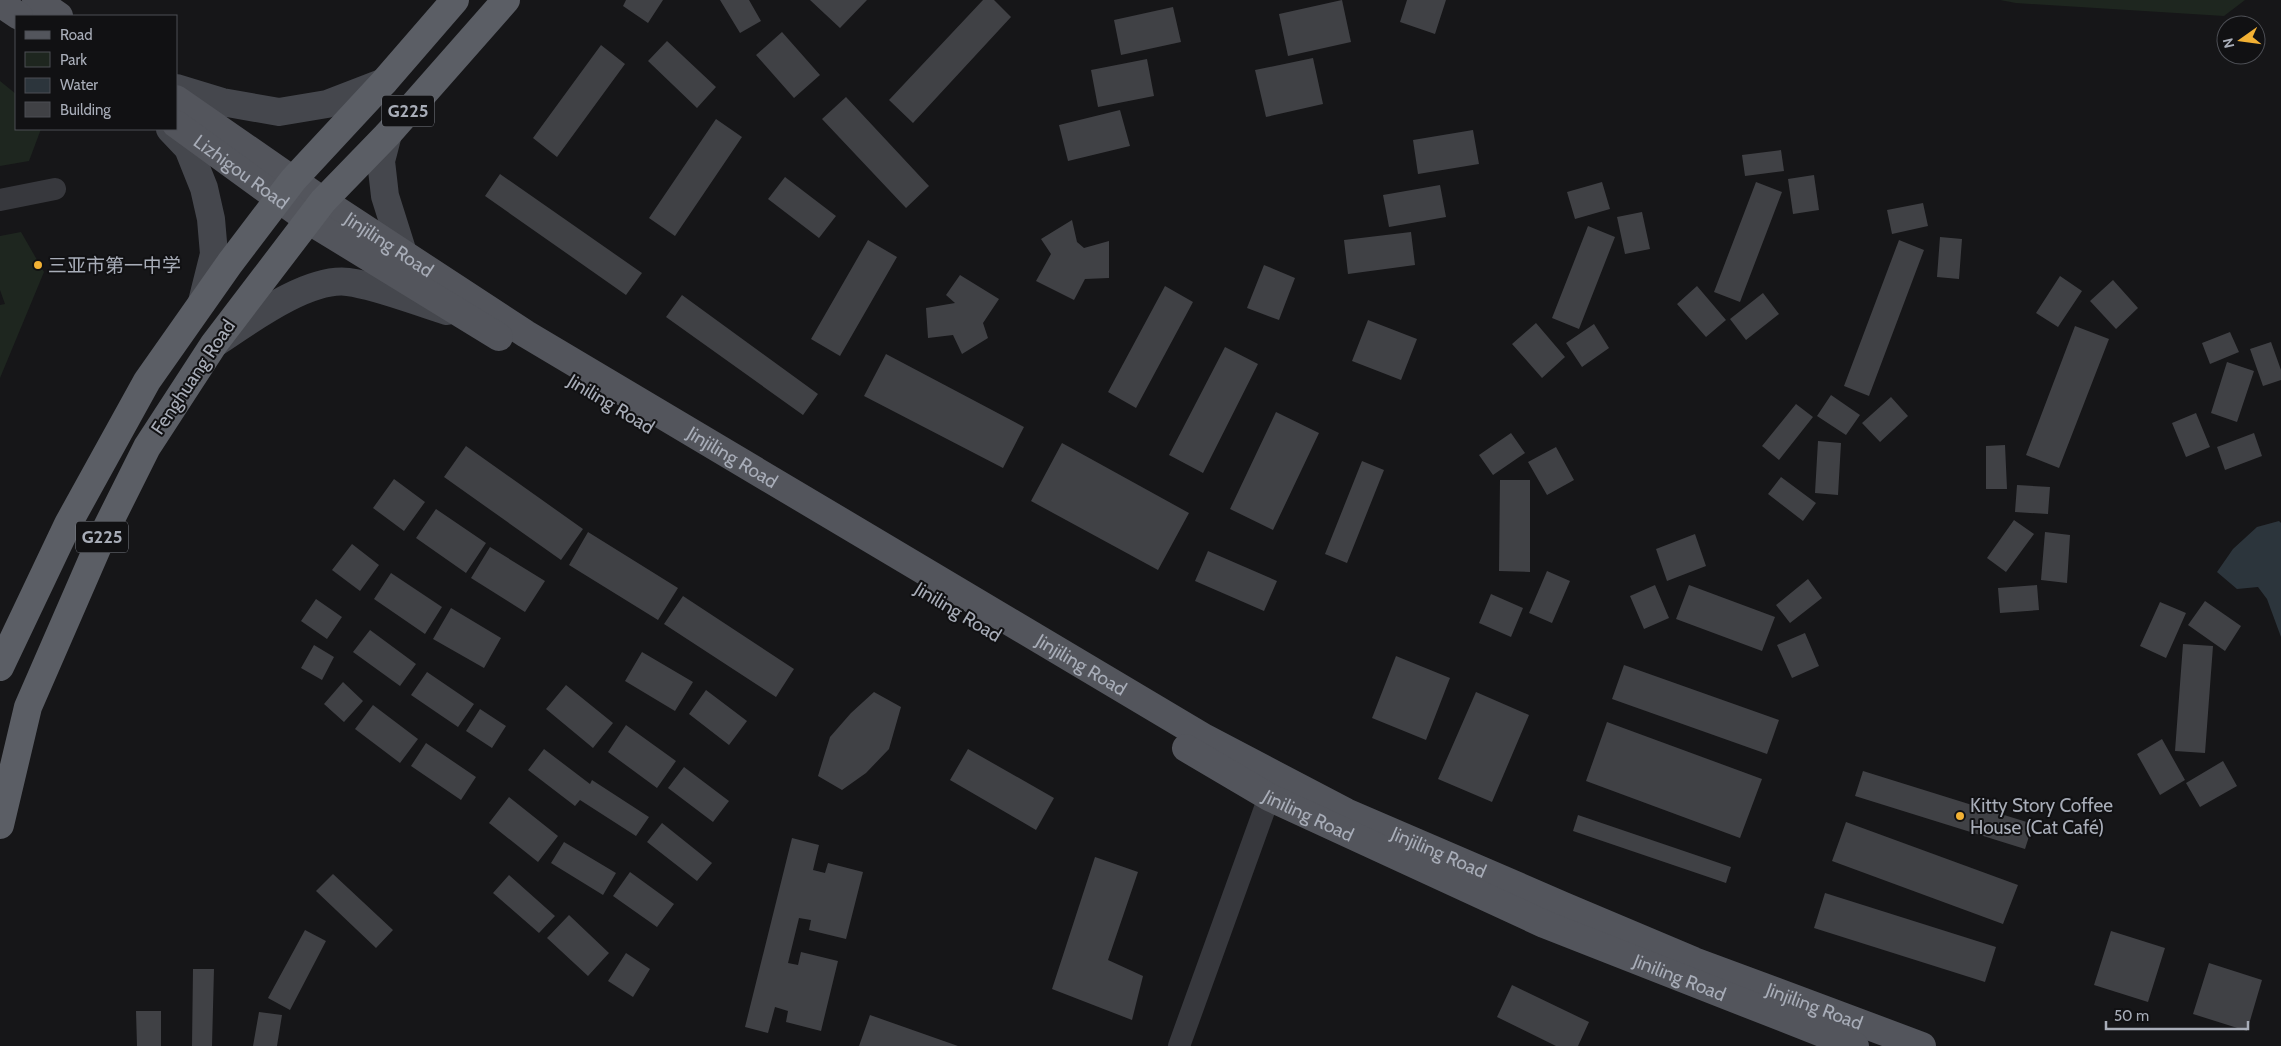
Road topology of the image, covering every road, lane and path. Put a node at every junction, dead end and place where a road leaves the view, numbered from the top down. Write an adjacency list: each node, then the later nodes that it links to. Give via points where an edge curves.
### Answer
1 (36, 0): 6 (main road)
2 (455, 0): 7 (highway, Fenghuang Road / G225)
3 (506, 0): 12 (highway, Fenghuang Road / G225)
4 (0, 3): 5 (main road)
5 (18, 15)
6 (58, 15)
7 (384, 82): 8 (main road, via 327,104 278,112 222,102); 14 (highway, Fenghuang Road / G225)
8 (178, 89)
9 (178, 101): 14 (main road, Lizhigou Road)
10 (178, 125): 14 (main road, Lizhigou Road)
11 (171, 130): 18 (main road, via 188,148 204,188 211,219 214,254)
12 (388, 134): 16 (highway, Fenghuang Road / G225); 17 (main road, via 380,161 385,196)
13 (56, 189): 15 (street)
14 (286, 189): 16 (main road, Lizhigou Road); 18 (highway, Fenghuang Road / G225)
15 (0, 200)
16 (315, 211): 17 (main road, Jinjiling Road); 19 (main road, Jiniling Road); 20 (highway, Fenghuang Road / G225)
17 (403, 253): 26 (main road, Jinjiling Road, via 543,344 1205,738 1284,780 1346,812 1694,961)
18 (202, 302): 21 (highway, Fenghuang Road / G225, via 147,381 72,515)
19 (462, 315): 20 (main road, via 347,282 321,285 283,300); 22 (main road, Jiniling Road)
20 (214, 344): 23 (highway, Fenghuang Road / G225, via 147,448 102,537 28,707)
21 (0, 667)
22 (1269, 797): 24 (street); 25 (main road, Jiniling Road, via 1544,924)
23 (0, 825)
24 (1179, 1046)
25 (1855, 1046)
26 (1922, 1046)

